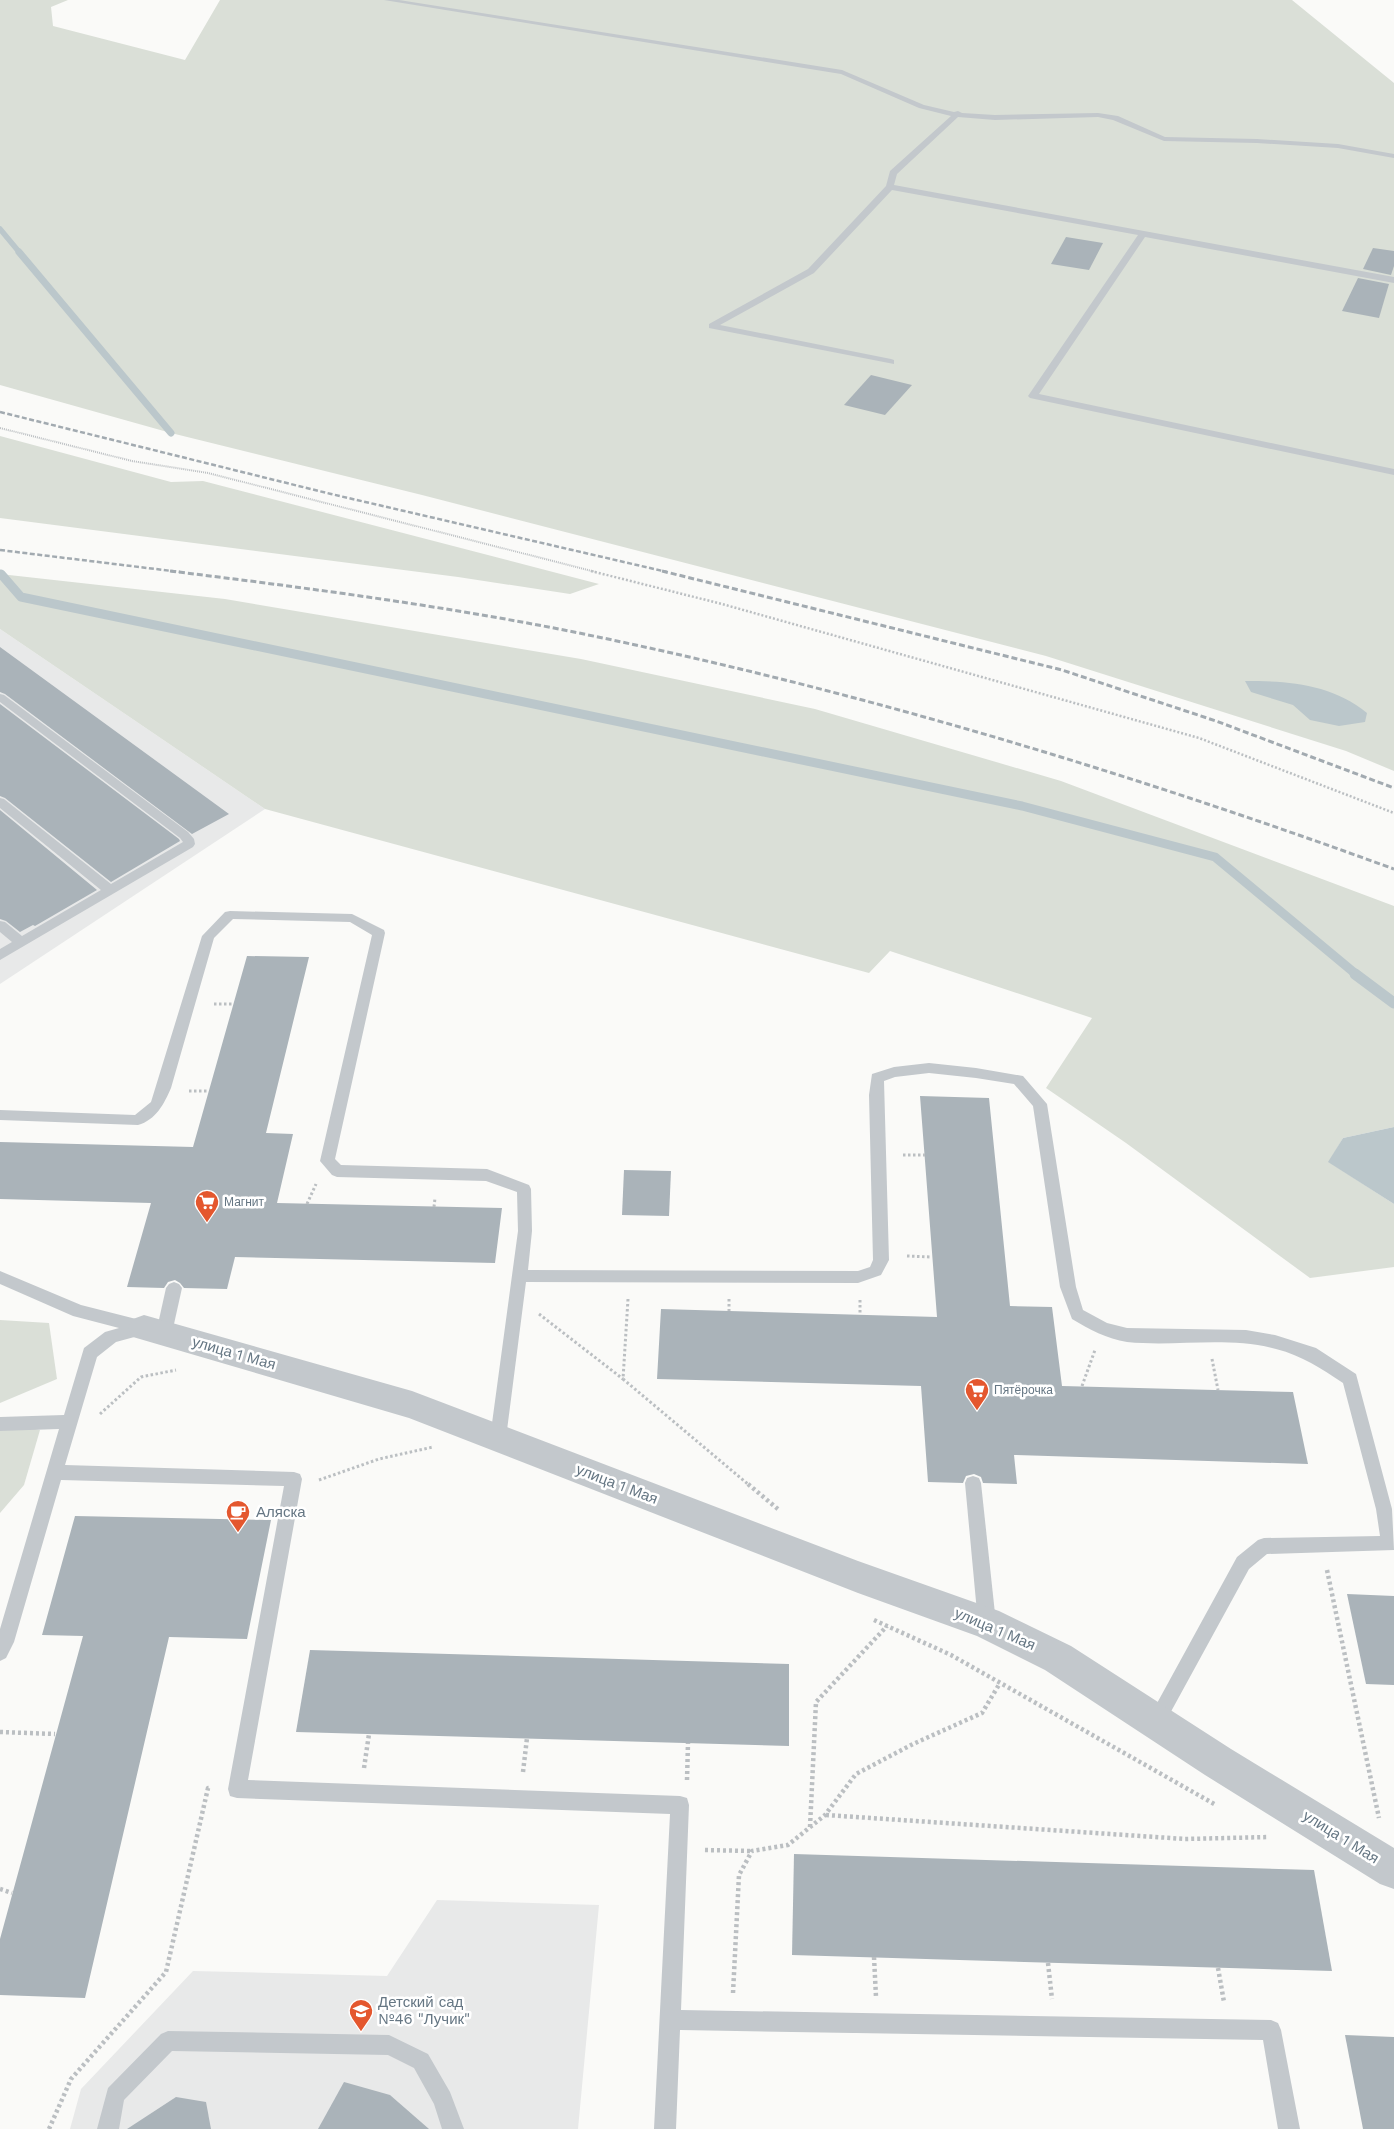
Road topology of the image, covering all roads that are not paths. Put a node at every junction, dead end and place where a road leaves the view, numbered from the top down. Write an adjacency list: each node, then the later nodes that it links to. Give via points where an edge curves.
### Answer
1 (387, 0): 2 (lane, via 842,72 908,102)
2 (958, 113): 3 (lane, via 1006,117 1098,115 1114,118 1164,139 1338,146); 4 (lane, via 893,173)
3 (1394, 156)
4 (890, 187): 5 (lane); 7 (lane, via 811,272 712,326)
5 (1143, 234): 6 (lane); 8 (lane, via 1033,396)
6 (1394, 280)
7 (891, 362)
8 (1394, 472)
9 (0, 697): 11 (lane, via 188,839 189,844 185,848)
10 (0, 802): 11 (lane)
11 (110, 890): 13 (lane)
12 (0, 925): 13 (lane)
13 (21, 942): 14 (lane)
14 (0, 955)
15 (0, 1116): 16 (lane, via 138,1120 157,1105 164,1088 208,936 230,915 352,918 379,933 327,1161 337,1170 487,1175 524,1189 525,1231)
16 (519, 1276): 22 (lane); 25 (lane, via 858,1277 876,1271 880,1260 877,1078 894,1072 929,1068 1018,1080 1040,1104 1068,1287 1077,1314 1103,1329 1126,1335 1246,1337 1274,1342 1310,1353 1350,1379)
17 (0, 1277): 19 (lane, via 78,1311)
18 (174, 1288): 19 (lane)
19 (154, 1330): 20 (lane, улица 1 Мая, via 111,1336 90,1353); 22 (street, улица 1 Мая, via 412,1404)
20 (70, 1422): 21 (lane); 23 (lane, улица 1 Мая)
21 (0, 1424)
22 (498, 1438): 26 (street, улица 1 Мая)
23 (55, 1472): 27 (lane, улица 1 Мая); 30 (lane, via 294,1480 237,1789 680,1805)
24 (973, 1483): 26 (lane)
25 (1392, 1544): 28 (lane, via 1264,1546 1243,1563)
26 (987, 1623): 28 (street, улица 1 Мая, via 1058,1658)
27 (0, 1652)
28 (1156, 1722): 29 (street, улица 1 Мая)
29 (1392, 1869)
30 (670, 2020): 33 (lane); 34 (lane, via 1271,2030)
31 (108, 2129): 32 (lane, via 115,2095 168,2041 389,2045 421,2061 443,2098)
32 (453, 2129)
33 (665, 2129)
34 (1289, 2129)

